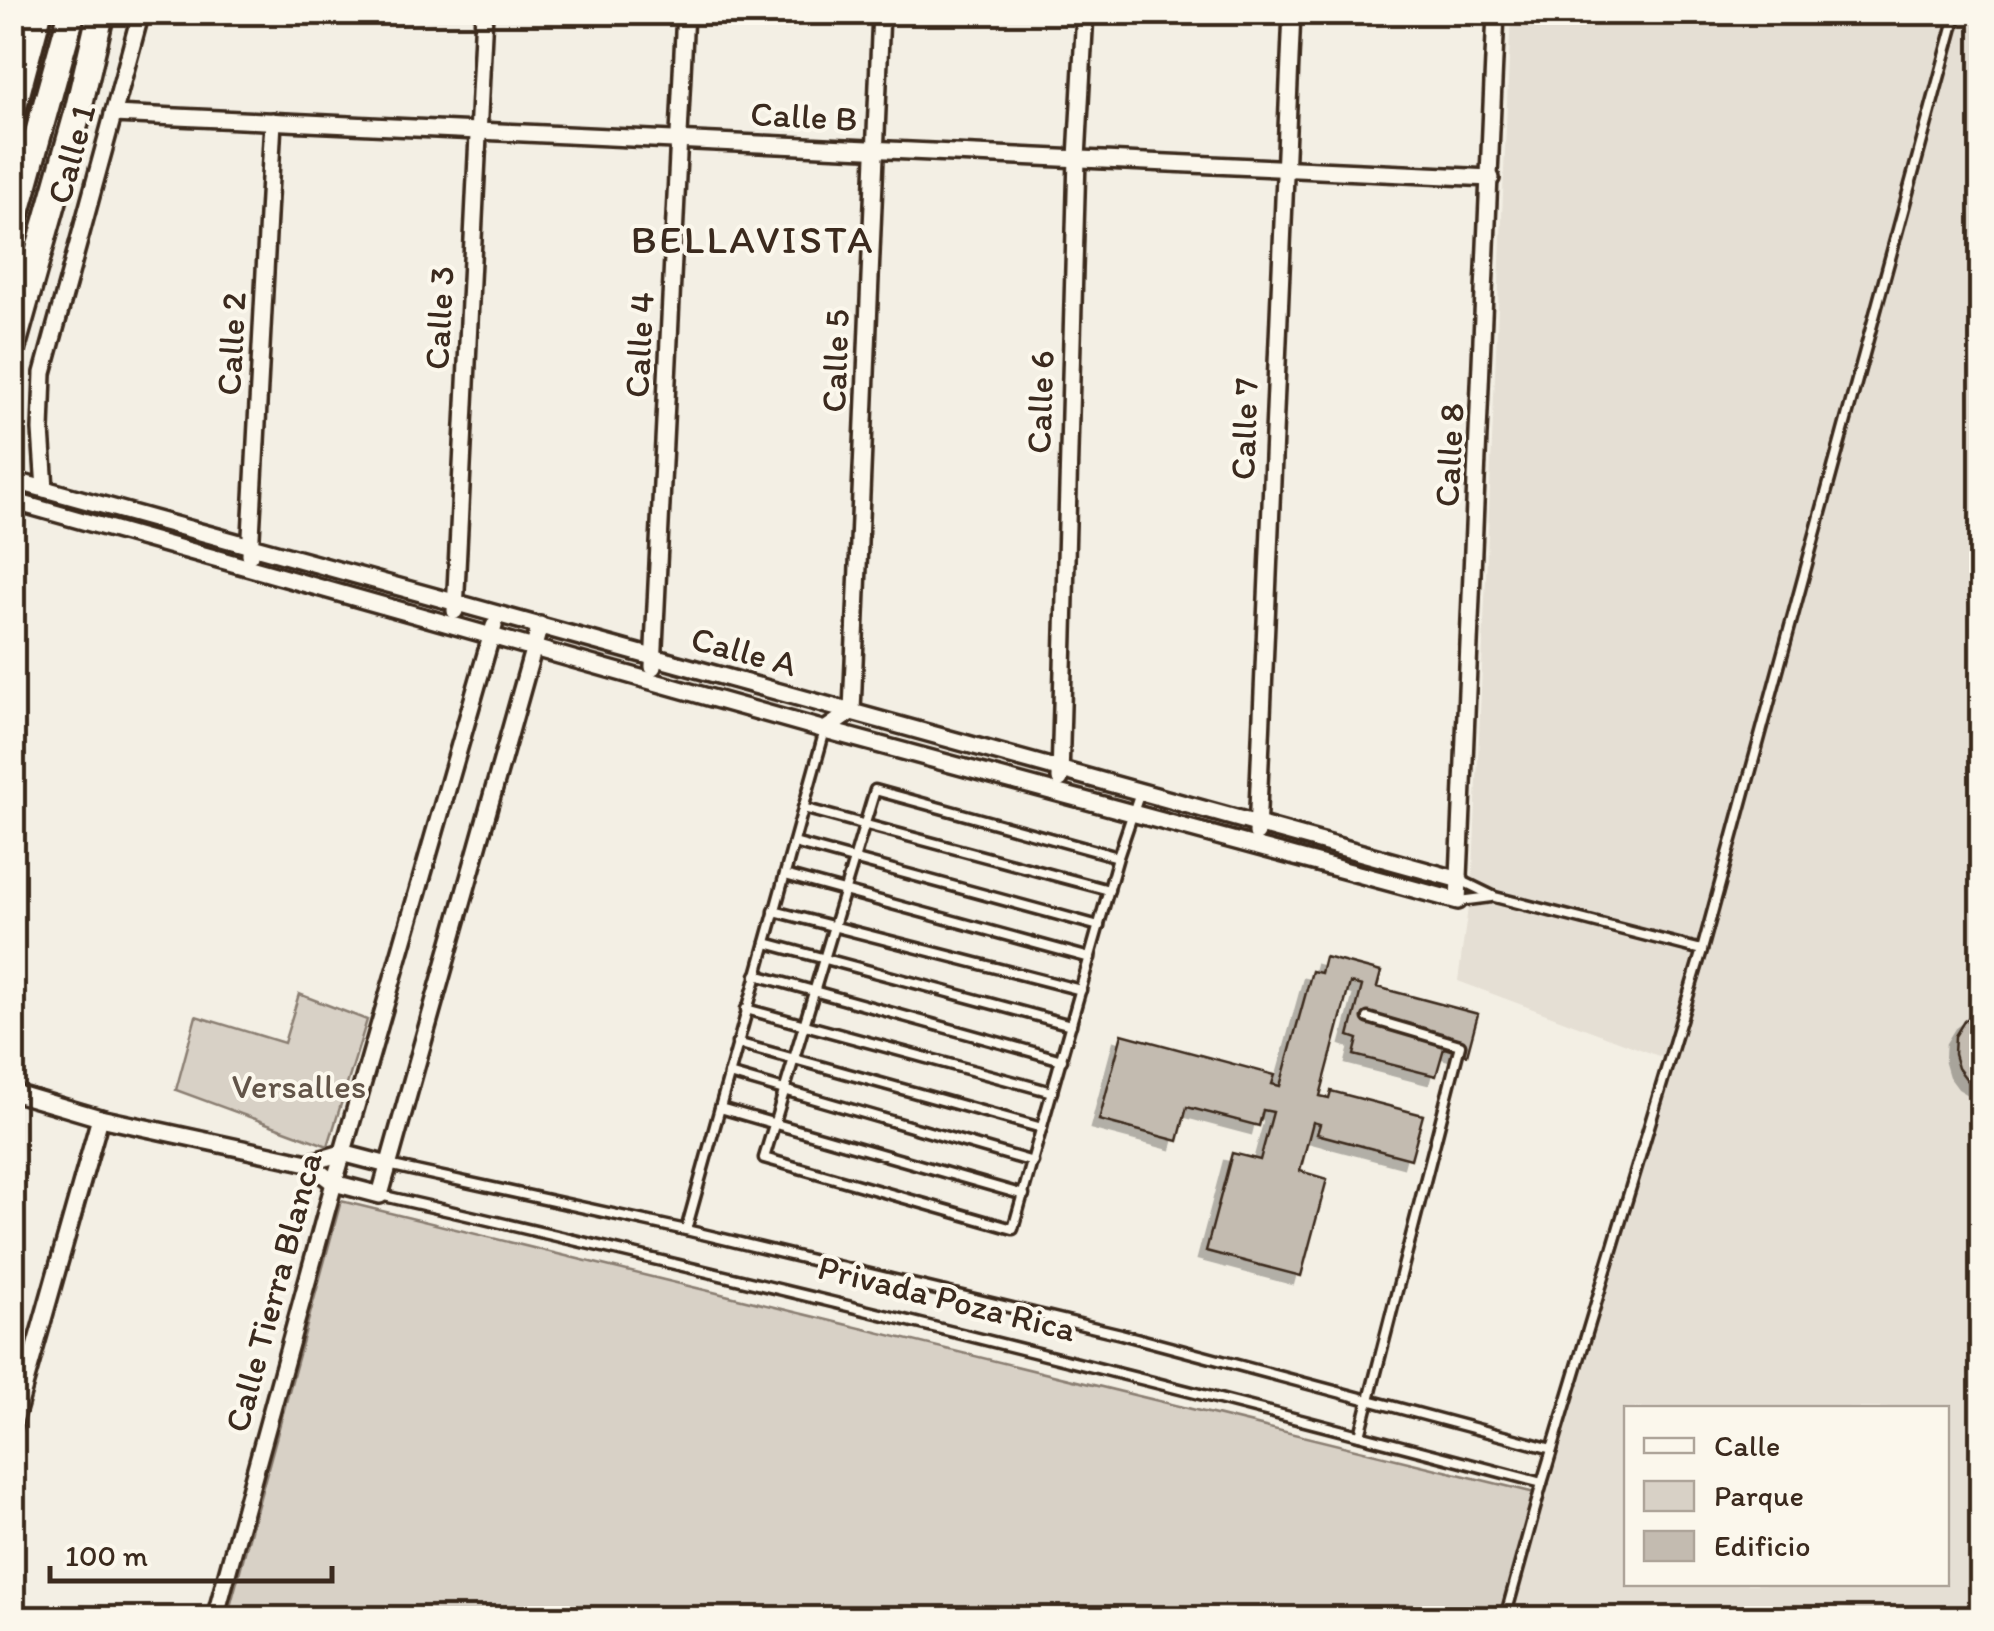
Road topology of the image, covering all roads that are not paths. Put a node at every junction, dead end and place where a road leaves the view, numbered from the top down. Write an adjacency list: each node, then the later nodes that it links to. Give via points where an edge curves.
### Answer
1 (40, 12): 12 (street)
2 (72, 12): 21 (main road)
3 (101, 12): 22 (main road)
4 (140, 12): 13 (street, Calle 1)
5 (484, 12): 15 (street, Calle 3)
6 (684, 12): 16 (street, Calle 4)
7 (881, 12): 17 (street, Calle 5)
8 (1085, 12): 18 (street, Calle 6)
9 (1292, 12): 19 (street, Calle 7)
10 (1496, 12): 20 (street, Calle 8)
11 (1957, 12): 59 (lane)
12 (15, 99)
13 (113, 114): 14 (street, Calle B); 24 (street, Calle 1, via 44,373)
14 (273, 121): 15 (street, Calle B); 26 (street, Calle 2)
15 (478, 130): 16 (street, Calle B); 28 (street, Calle 3)
16 (678, 140): 17 (street, Calle B); 34 (street, Calle 4)
17 (874, 149): 18 (street, Calle B); 36 (street, Calle 5)
18 (1076, 158): 19 (street, Calle B); 38 (street, Calle 6)
19 (1284, 168): 20 (street, Calle B); 44 (street, Calle 7)
20 (1491, 178): 50 (street, Calle 8)
21 (12, 229)
22 (12, 347)
23 (12, 480): 24 (street, Calle A)
24 (45, 489): 26 (street, Calle A)
25 (12, 501): 27 (street, Calle A)
26 (251, 546): 27 (street, Calle 2); 28 (street, Calle A)
27 (250, 570): 31 (street, Calle A)
28 (456, 602): 29 (street, Calle A); 31 (street, Calle 3)
29 (498, 614): 30 (street, Calle A); 32 (street, Calle Tierra Blanca)
30 (540, 625): 33 (street); 34 (street, Calle A)
31 (454, 626): 32 (street, Calle A)
32 (490, 636): 33 (street, Calle A); 80 (street, Calle Tierra Blanca)
33 (534, 648): 35 (street, Calle A); 83 (street)
34 (654, 658): 35 (street, Calle 4); 36 (street, Calle A)
35 (652, 680): 37 (street, Calle A)
36 (852, 711): 37 (street); 38 (street, Calle A)
37 (825, 730): 40 (street, Calle A); 41 (lane)
38 (1060, 770): 39 (street, Calle A); 40 (street, Calle 6)
39 (1140, 792): 42 (lane); 44 (street, Calle A)
40 (1059, 793): 42 (street, Calle A)
41 (803, 808): 43 (lane); 45 (lane)
42 (1133, 813): 46 (street, Calle A); 47 (lane)
43 (866, 825): 47 (lane, via 874,790); 48 (lane); 51 (lane)
44 (1258, 826): 46 (street, Calle 7); 50 (street, Calle A)
45 (794, 843): 48 (lane); 49 (lane)
46 (1256, 848): 54 (street, Calle A)
47 (1118, 857): 51 (lane)
48 (855, 860): 52 (lane); 57 (lane)
49 (785, 875): 52 (lane); 55 (lane)
50 (1460, 880): 53 (lane); 54 (street, Calle 8)
51 (1109, 890): 57 (lane)
52 (845, 891): 56 (lane); 61 (lane)
53 (1495, 897): 54 (lane); 59 (lane)
54 (1458, 901)
55 (774, 912): 56 (lane); 58 (lane)
56 (834, 926): 60 (lane); 63 (lane)
57 (1099, 926): 61 (lane)
58 (766, 943): 60 (lane); 62 (lane)
59 (1702, 950): 91 (lane)
60 (825, 958): 64 (lane); 68 (lane)
61 (1090, 958): 63 (lane)
62 (756, 975): 64 (lane); 65 (lane)
63 (1081, 990): 68 (lane)
64 (814, 992): 67 (lane); 71 (lane)
65 (746, 1009): 67 (lane); 69 (lane)
66 (1368, 1018): 88 (lane, via 1460,1045)
67 (804, 1025): 70 (lane); 75 (lane)
68 (1071, 1025): 71 (lane)
69 (737, 1043): 70 (lane); 72 (lane)
70 (795, 1060): 73 (lane); 79 (lane)
71 (1062, 1060): 75 (lane)
72 (729, 1074): 73 (lane); 76 (lane)
73 (784, 1091): 78 (lane); 81 (lane)
74 (12, 1092): 77 (street)
75 (1052, 1092): 79 (lane)
76 (720, 1108): 78 (lane); 87 (lane)
77 (100, 1118): 82 (street); 89 (street)
78 (774, 1124): 86 (lane); 86 (lane, via 764,1158 1013,1229)
79 (1042, 1128): 81 (lane)
80 (342, 1153): 82 (street); 83 (street); 84 (street, Calle Tierra Blanca)
81 (1033, 1162): 86 (lane)
82 (308, 1163): 84 (street)
83 (388, 1166): 85 (street); 87 (lane)
84 (334, 1183): 85 (street, Privada Poza Rica); 93 (street, Calle Tierra Blanca)
85 (380, 1195): 90 (lane, Privada Poza Rica, via 738,1276)
86 (1024, 1195)
87 (686, 1230): 88 (lane)
88 (1371, 1400): 90 (lane); 91 (lane)
89 (12, 1429)
90 (1360, 1435): 92 (lane, Privada Poza Rica)
91 (1552, 1449): 92 (lane)
92 (1542, 1483): 94 (lane)
93 (215, 1618)
94 (1505, 1618)

